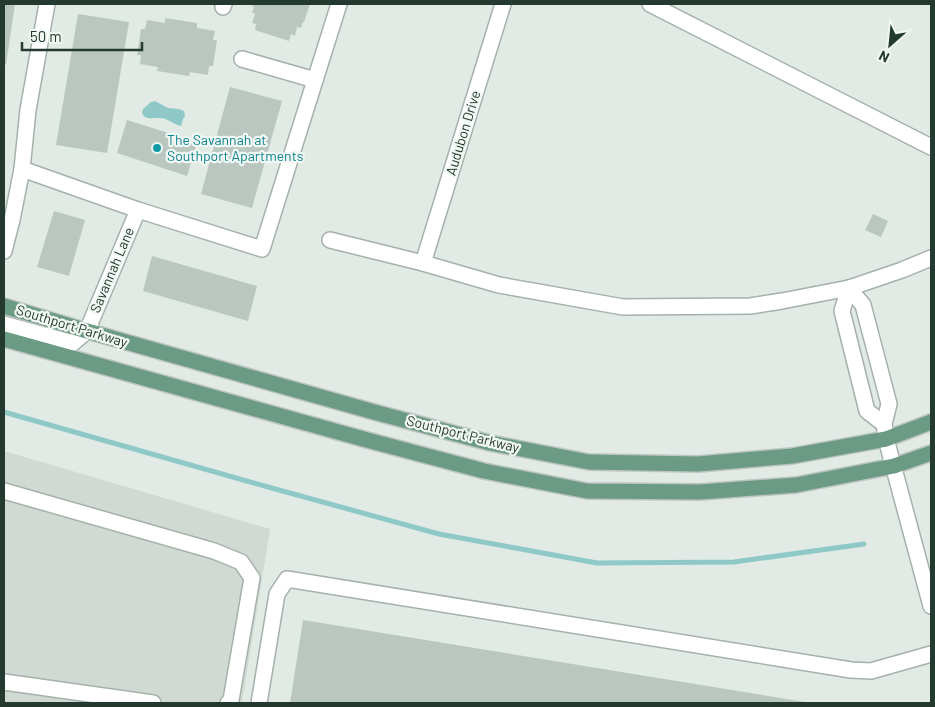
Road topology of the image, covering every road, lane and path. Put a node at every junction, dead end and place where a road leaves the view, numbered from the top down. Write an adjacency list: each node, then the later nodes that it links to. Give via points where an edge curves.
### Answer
1 (47, 4): 8 (street, via 28,110)
2 (339, 4): 6 (street)
3 (503, 4): 13 (street, Audubon Drive)
4 (650, 4): 7 (street)
5 (242, 59): 6 (street)
6 (315, 80): 9 (street, via 262,249)
7 (931, 146)
8 (22, 169): 9 (street); 11 (street)
9 (138, 210): 17 (street, Savannah Lane)
10 (330, 240): 13 (street)
11 (4, 251)
12 (931, 258): 14 (street)
13 (423, 262): 14 (street, via 499,285 623,307 750,306)
14 (849, 288): 20 (street, via 863,305 889,404); 20 (street, via 842,311 867,411)
15 (4, 306): 17 (main road, Southport Parkway)
16 (4, 324): 17 (street, via 73,343)
17 (87, 331): 20 (main road, Southport Parkway, via 490,443 590,462 698,464 792,456)
18 (4, 339): 22 (main road, via 484,471 586,490 700,492 748,489 796,485)
19 (931, 422): 20 (main road, Southport Parkway)
20 (885, 431): 22 (street)
21 (931, 453): 22 (main road)
22 (894, 466): 24 (street)
23 (4, 491): 28 (street, via 214,551 242,562 252,578)
24 (931, 606)
25 (931, 654): 29 (street, via 871,671 851,670 286,579 277,594)
26 (4, 682): 27 (street)
27 (153, 703)
28 (228, 703)
29 (259, 703)

